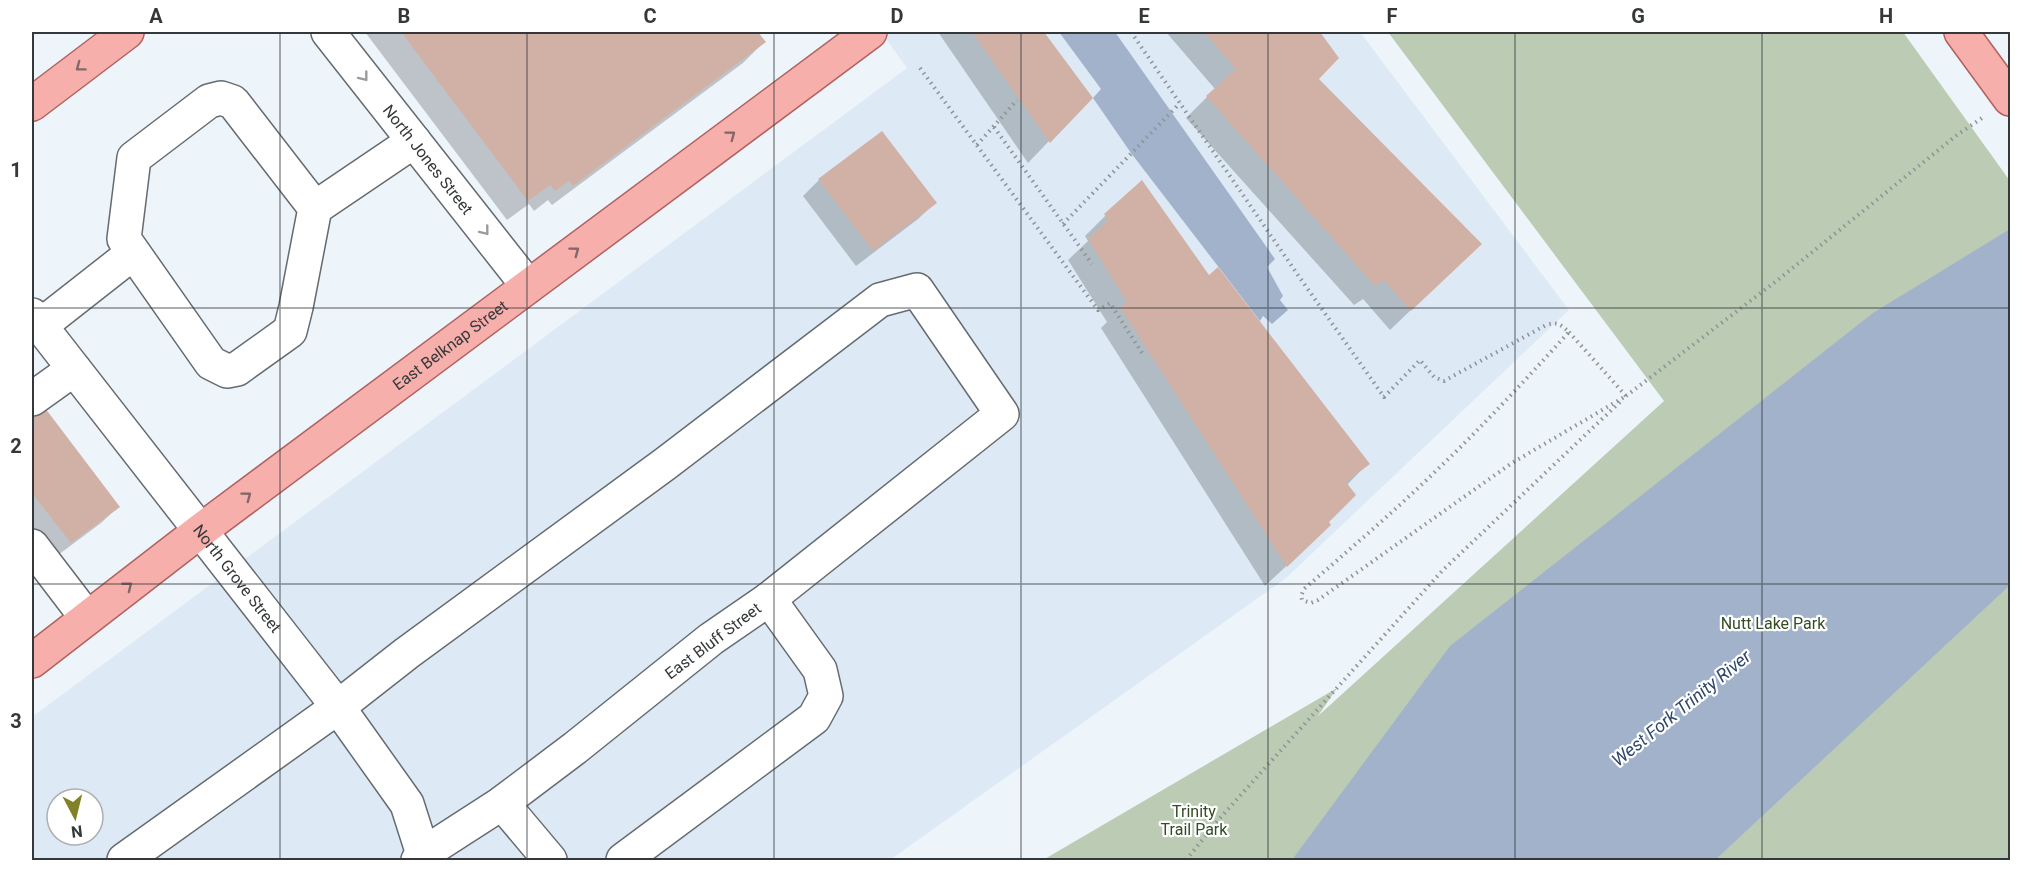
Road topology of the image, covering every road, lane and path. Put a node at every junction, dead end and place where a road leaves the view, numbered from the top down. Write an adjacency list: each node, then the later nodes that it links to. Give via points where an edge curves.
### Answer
1 (127, 32): 10 (main road, one-way to 10)
2 (328, 32): 13 (street, North Jones Street, one-way to 13)
3 (1131, 32): 9 (path)
4 (1961, 32): 7 (main road)
5 (852, 37): 19 (main road, East Belknap Street, one-way to 5)
6 (920, 68): 14 (path)
7 (2010, 99)
8 (1017, 100): 12 (path)
9 (1180, 103): 16 (path); 21 (path, via 1384,397 1420,360 1434,377 1444,381 1546,325 1554,322)
10 (32, 104)
11 (1984, 117): 24 (path)
12 (994, 127): 14 (path); 16 (path)
13 (414, 141): 15 (street); 19 (street, North Jones Street, one-way to 19)
14 (977, 145): 22 (path, via 1098,310 1110,303)
15 (315, 208): 17 (street, via 233,102 221,98 209,101 134,158 124,240); 17 (street, via 290,331 237,369 227,371 211,363)
16 (1064, 224): 18 (path)
17 (133, 252): 20 (street)
18 (1092, 264)
19 (528, 286): 26 (main road, East Belknap Street, one-way to 19)
20 (36, 321): 23 (street, North Grove Street)
21 (1569, 332): 24 (path); 24 (path, via 1442,465 1304,589 1302,600 1318,600 1512,463)
22 (1144, 356)
23 (74, 369): 25 (street); 26 (street, North Grove Street)
24 (1626, 396): 37 (path, via 1442,571)
25 (32, 399)
26 (200, 531): 29 (main road, East Belknap Street, one-way to 26); 31 (street, North Grove Street)
27 (32, 546): 29 (street)
28 (769, 599): 31 (street, East Bluff Street, via 1002,414 917,290 880,300); 32 (street, East Bluff Street, via 711,639); 36 (street, via 820,670 826,696 814,718)
29 (87, 618): 30 (main road, East Belknap Street)
30 (32, 661)
31 (338, 707): 33 (street, North Grove Street, via 408,804); 34 (street)
32 (502, 802): 33 (street, East Bluff Street); 35 (street)
33 (420, 857)
34 (124, 861)
35 (550, 861)
36 (623, 861)
37 (1186, 861)

